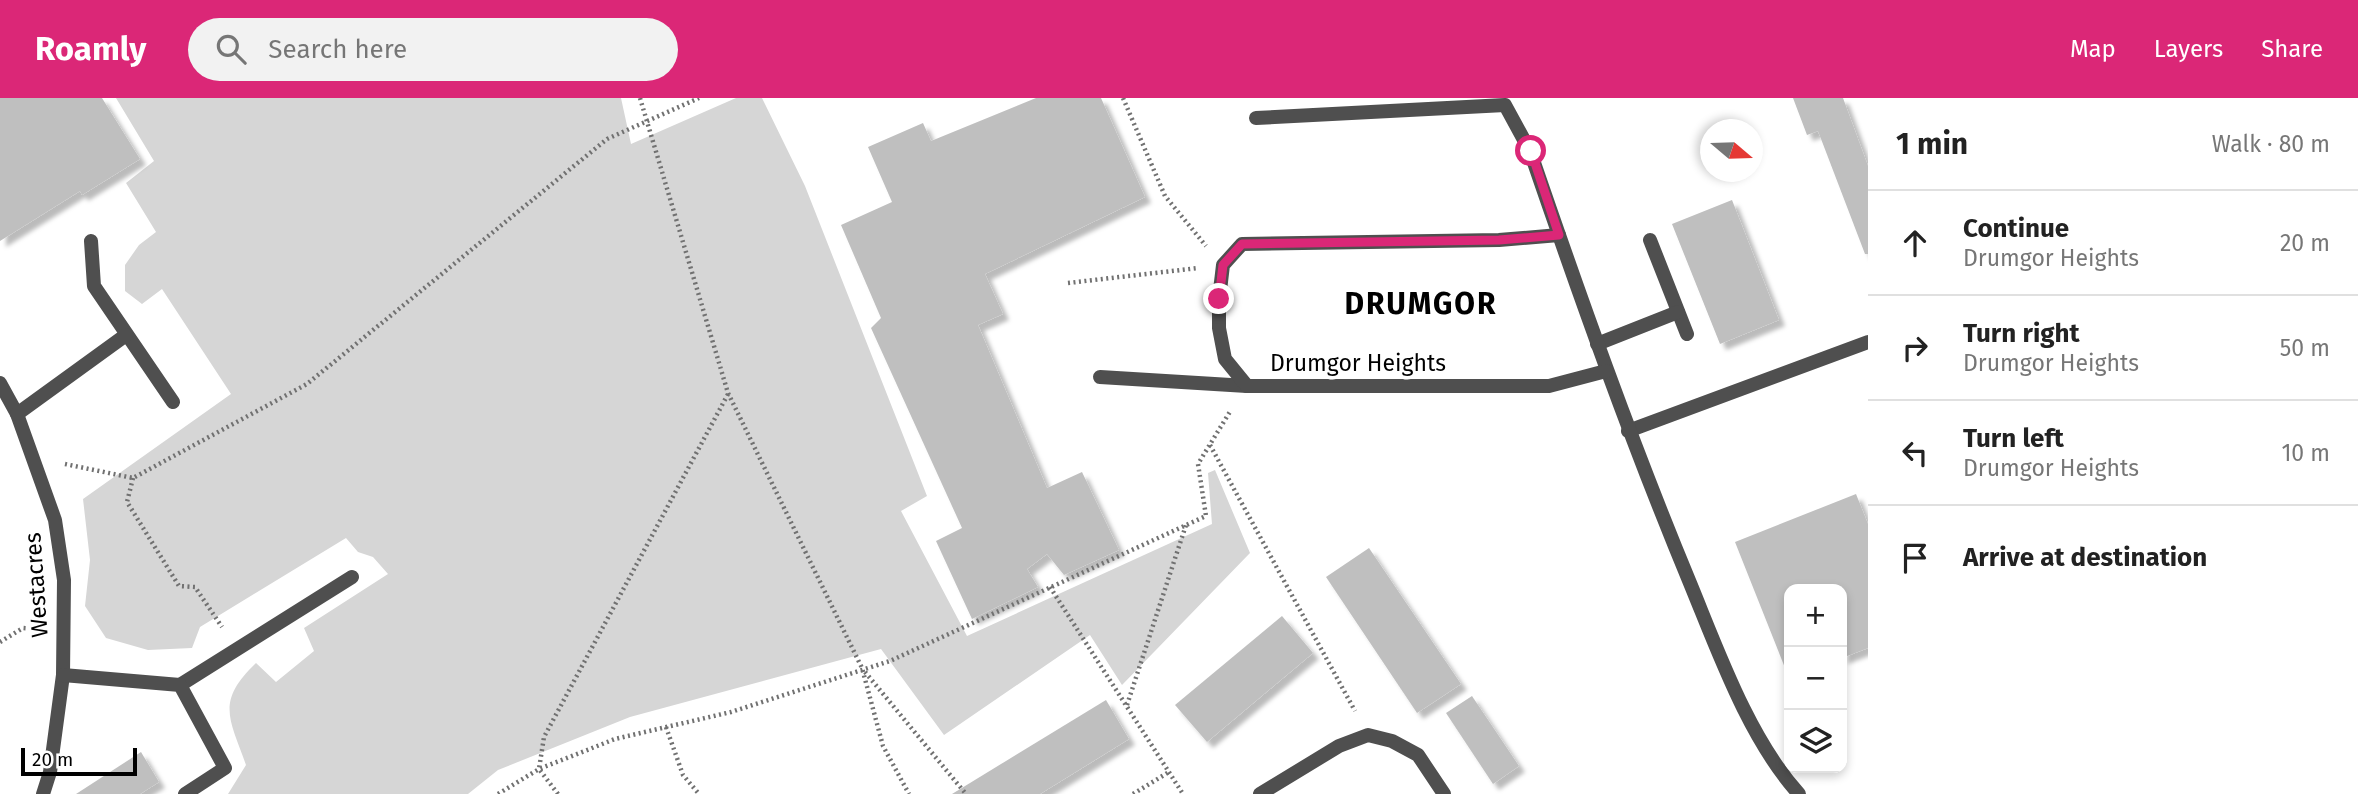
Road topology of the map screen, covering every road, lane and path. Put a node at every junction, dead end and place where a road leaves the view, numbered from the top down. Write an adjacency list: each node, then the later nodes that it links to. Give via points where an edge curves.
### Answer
1 (640, 98): 5 (path)
2 (699, 98): 5 (path)
3 (1123, 98): 9 (path, via 1165,196)
4 (1256, 118): 6 (street, via 1505,105 1531,151)
5 (645, 120): 20 (path); 26 (path, via 607,139 307,384)
6 (1559, 235): 9 (street, via 1242,244); 15 (street)
7 (91, 240): 13 (street, via 94,286)
8 (1650, 240): 11 (street)
9 (1223, 265): 10 (path); 19 (street, Drumgor Heights, via 1219,328 1225,359)
10 (1068, 283)
11 (1678, 312): 12 (street); 15 (street)
12 (1687, 334)
13 (126, 335): 21 (street); 22 (street)
14 (1868, 342): 23 (street)
15 (1597, 344): 16 (street)
16 (1606, 371): 19 (street, Drumgor Heights, via 1549,386); 23 (street)
17 (1100, 377): 19 (street)
18 (0, 383): 22 (street, Westacres)
19 (1247, 386): 24 (path)
20 (728, 393): 33 (path); 39 (path, via 544,737)
21 (173, 402)
22 (17, 414): 25 (street, Westacres)
23 (1628, 431): 52 (street, via 1729,678 1760,739)
24 (1210, 444): 27 (path, via 1198,464 1206,516); 38 (path)
25 (33, 459): 26 (path); 34 (street, Westacres, via 55,520 64,580)
26 (133, 478): 32 (path, via 127,502 179,586 195,587)
27 (1186, 525): 29 (path); 36 (path)
28 (352, 577): 32 (street)
29 (1051, 587): 33 (path, via 890,661); 36 (path)
30 (23, 628): 31 (path)
31 (0, 642)
32 (237, 649): 35 (street)
33 (862, 668): 37 (path, via 731,712); 46 (path, via 883,746); 47 (path)
34 (63, 675): 35 (street); 41 (street, Westacres)
35 (180, 685): 42 (street, via 225,768)
36 (1126, 705): 40 (path)
37 (666, 727): 39 (path, via 615,739); 45 (path, via 684,775)
38 (1368, 735): 50 (street, via 1339,746); 51 (street, via 1418,755)
39 (539, 769): 43 (path); 44 (path)
40 (1169, 772): 48 (path); 49 (path)
41 (43, 794)
42 (185, 794)
43 (498, 794)
44 (558, 794)
45 (699, 794)
46 (909, 794)
47 (966, 794)
48 (1133, 794)
49 (1183, 794)
50 (1260, 794)
51 (1444, 794)
52 (1799, 794)

